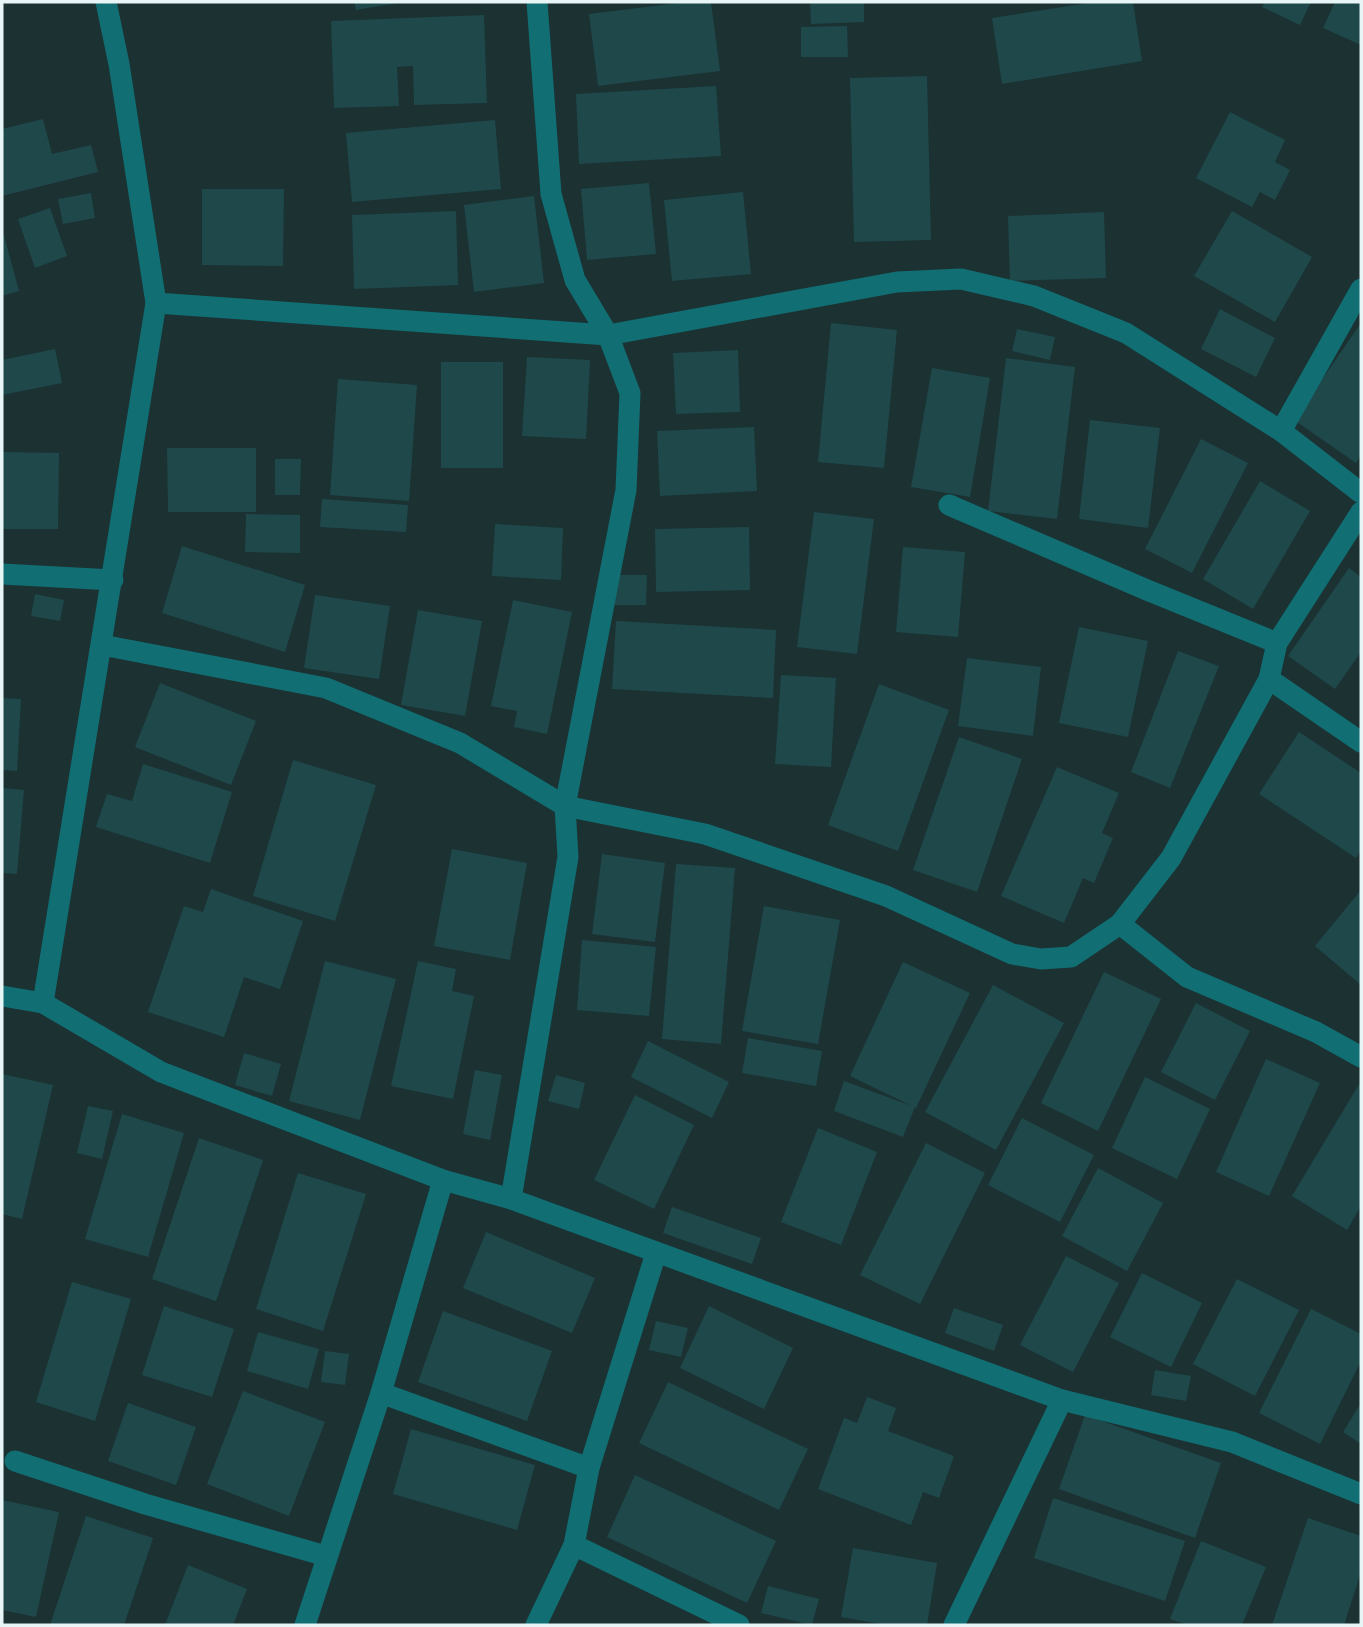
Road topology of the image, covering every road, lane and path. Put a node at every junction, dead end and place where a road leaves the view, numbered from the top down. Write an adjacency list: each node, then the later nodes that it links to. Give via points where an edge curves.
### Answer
1 (106, 2): 4 (street)
2 (537, 2): 5 (street, via 551,194 575,280)
3 (1361, 289): 6 (street)
4 (156, 303): 5 (street); 11 (street)
5 (608, 335): 6 (street, via 897,282 961,279 1034,296 1126,333); 16 (street, via 630,393 626,490)
6 (1280, 431): 7 (street)
7 (1361, 494)
8 (948, 505): 12 (street)
9 (1361, 512): 12 (street)
10 (2, 574): 11 (street)
11 (113, 580): 13 (street)
12 (1277, 643): 14 (street)
13 (102, 645): 16 (street, via 326,688 460,743); 19 (street)
14 (1269, 679): 15 (street); 17 (street, via 1171,858)
15 (1361, 742)
16 (565, 806): 17 (street, via 705,834 886,896 1012,954 1041,959 1071,957); 22 (street, via 568,857)
17 (1120, 924): 20 (street, via 1187,977 1316,1032)
18 (2, 996): 19 (street)
19 (43, 1003): 21 (street, via 161,1072)
20 (1361, 1057)
21 (443, 1180): 22 (street); 24 (street)
22 (511, 1199): 23 (street)
23 (656, 1253): 25 (street); 27 (street)
24 (381, 1393): 27 (street); 30 (street)
25 (1062, 1400): 28 (street, via 1232,1442); 34 (street)
26 (16, 1461): 30 (street)
27 (589, 1468): 29 (street)
28 (1361, 1493)
29 (574, 1545): 32 (street); 33 (street)
30 (326, 1556): 31 (street)
31 (305, 1625)
32 (537, 1625)
33 (739, 1625)
34 (954, 1625)

